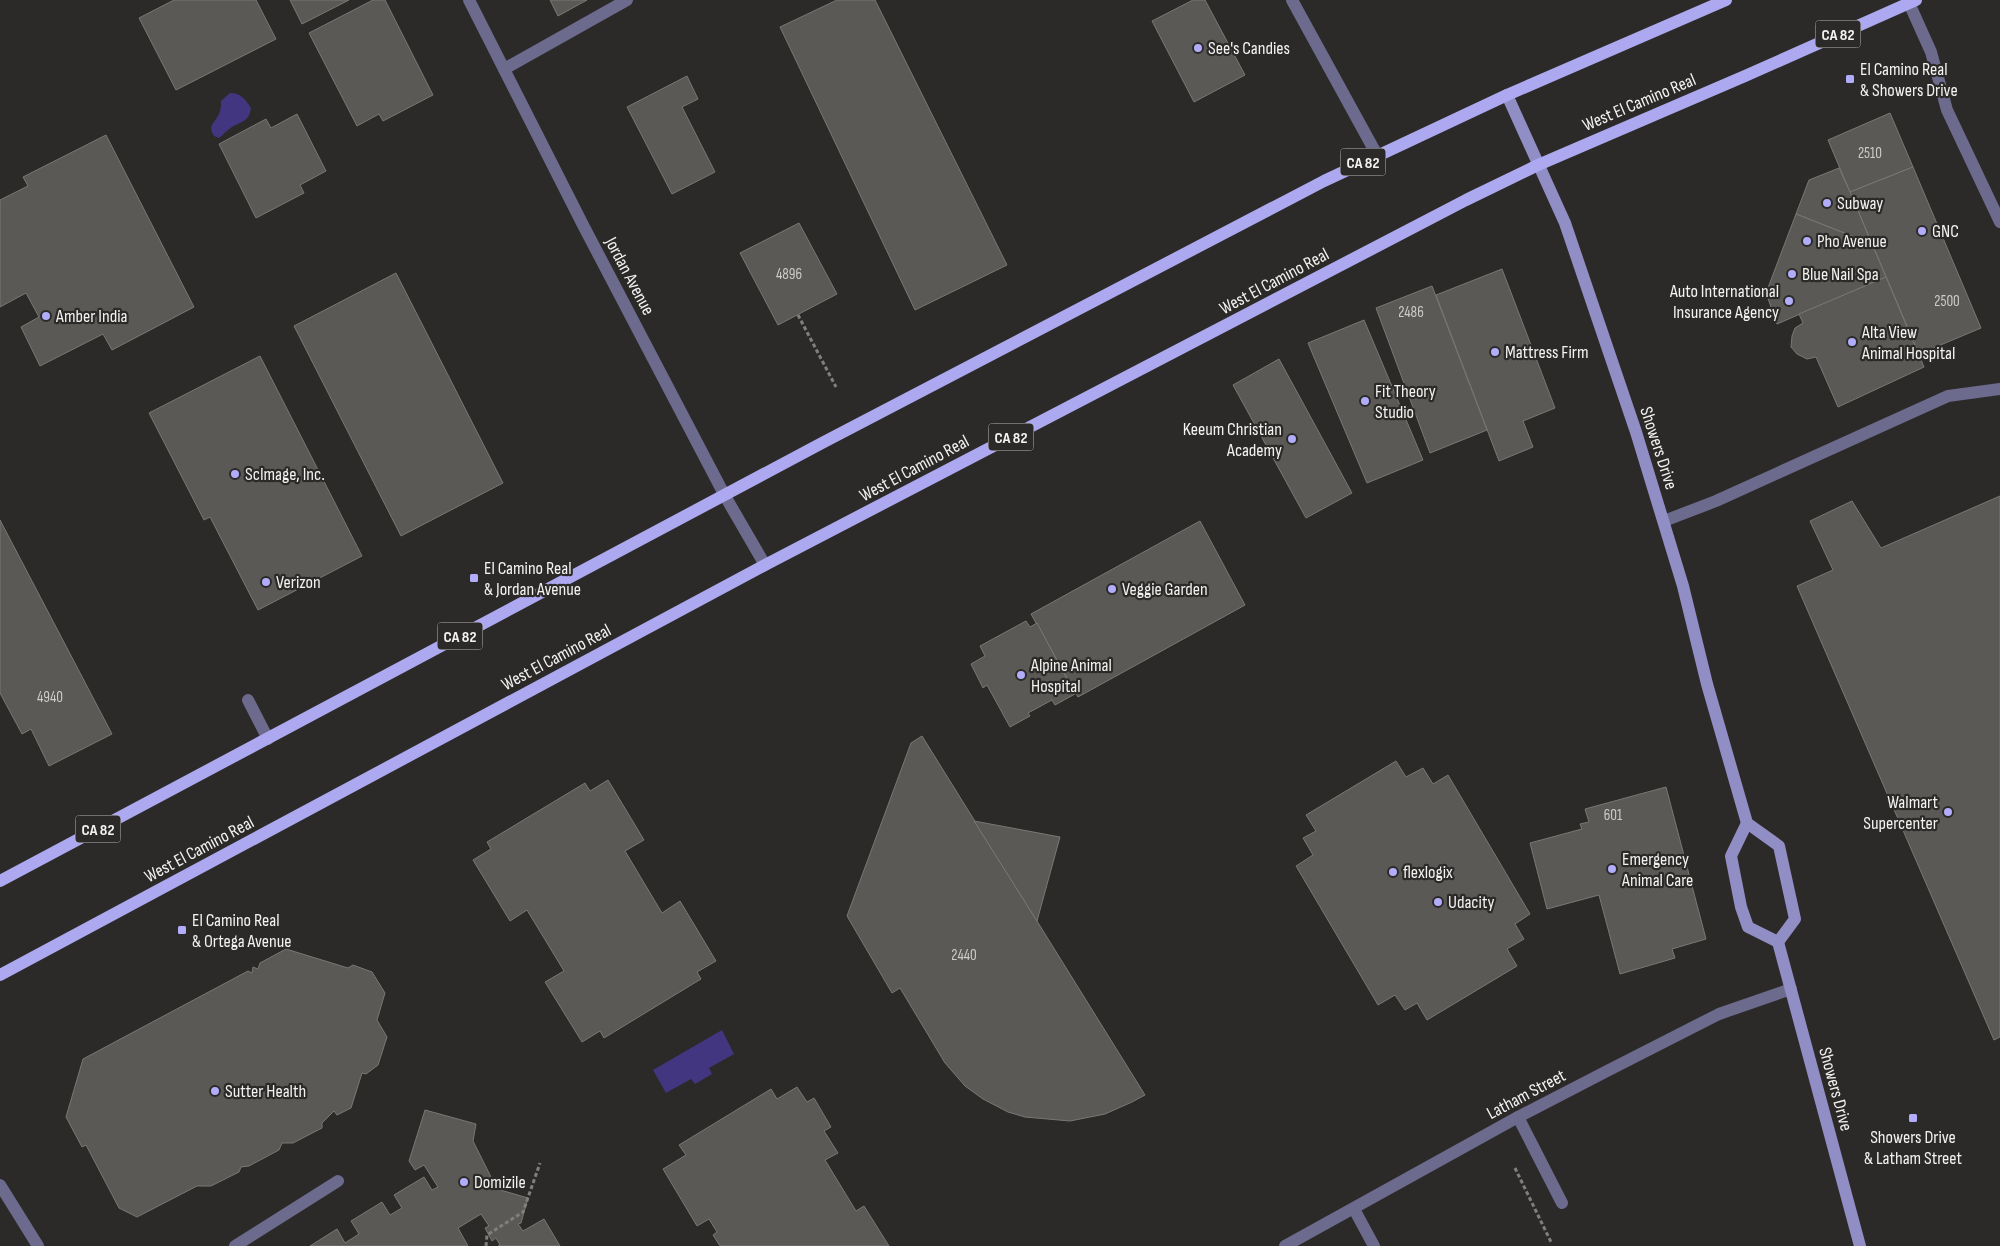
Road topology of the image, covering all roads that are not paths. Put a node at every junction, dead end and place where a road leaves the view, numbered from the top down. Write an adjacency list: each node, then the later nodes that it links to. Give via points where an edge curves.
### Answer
1 (469, 0): 6 (street, Jordan Avenue)
2 (627, 0): 6 (street)
3 (1292, 0): 8 (street)
4 (1726, 0): 7 (main road, CA 82)
5 (1912, 2): 9 (main road, West El Camino Real / CA 82); 10 (street, via 1931,52 1947,110)
6 (504, 69): 12 (street, Jordan Avenue)
7 (1508, 94): 8 (main road, CA 82); 9 (street, Showers Drive)
8 (1377, 155): 12 (main road, CA 82, via 1140,276)
9 (1538, 165): 13 (street, Showers Drive, via 1565,223); 14 (main road, West El Camino Real / CA 82)
10 (2000, 222)
11 (2000, 389): 13 (street, via 1948,396 1716,501)
12 (725, 496): 14 (street, Jordan Avenue); 16 (main road, CA 82)
13 (1664, 521): 17 (street, Showers Drive)
14 (765, 565): 20 (main road, West El Camino Real / CA 82)
15 (248, 700): 16 (street)
16 (268, 739): 18 (main road, CA 82)
17 (1747, 823): 19 (street, via 1779,846 1795,919); 19 (street, via 1731,856 1742,907 1748,927)
18 (0, 881)
19 (1778, 942): 21 (street, Showers Drive)
20 (0, 975)
21 (1791, 989): 22 (street, Latham Street, via 1719,1014); 31 (street, Showers Drive)
22 (1518, 1117): 25 (street); 26 (street, Latham Street)
23 (338, 1181): 28 (street)
24 (0, 1185): 27 (street)
25 (1562, 1203)
26 (1354, 1209): 29 (street, Latham Street); 30 (street)
27 (38, 1246)
28 (234, 1246)
29 (1285, 1246)
30 (1374, 1246)
31 (1860, 1246)

